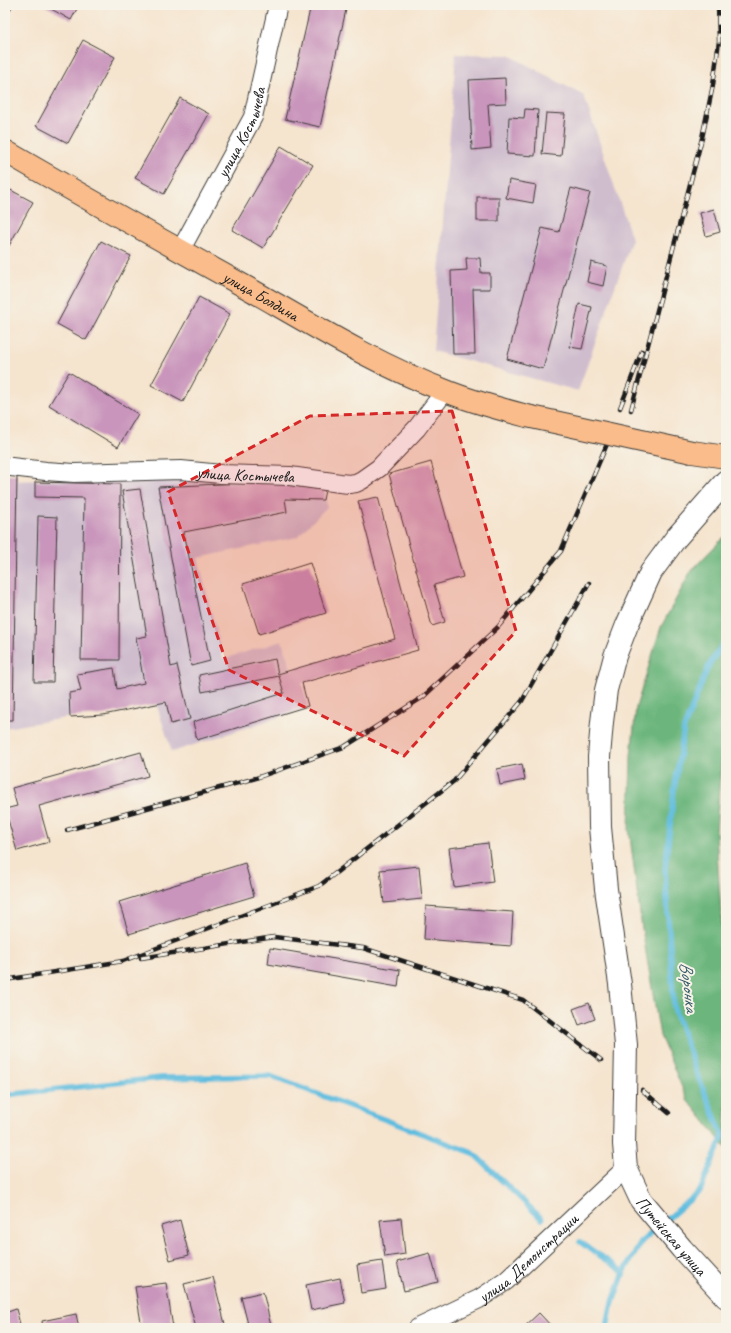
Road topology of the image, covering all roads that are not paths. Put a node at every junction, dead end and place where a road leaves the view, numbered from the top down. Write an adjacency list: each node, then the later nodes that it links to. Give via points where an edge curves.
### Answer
1 (278, 5): 3 (street, улица Костычева, via 253,117)
2 (5, 151): 3 (main road, улица Болдина)
3 (180, 251): 4 (main road, улица Болдина, via 361,352)
4 (445, 391): 5 (main road, улица Болдина, bridge, via 527,416); 6 (street, улица Костычева, via 417,428 379,468 356,483 290,476 181,470 74,473)
5 (726, 457)
6 (5, 467)
7 (726, 481): 8 (street, via 676,538 651,572 615,656 606,690 599,757 600,827 626,1045)
8 (626, 1168): 9 (street, Путейская улица, via 641,1200); 10 (street, улица Демонстрации, via 506,1281 479,1299)
9 (726, 1297)
10 (418, 1328)

